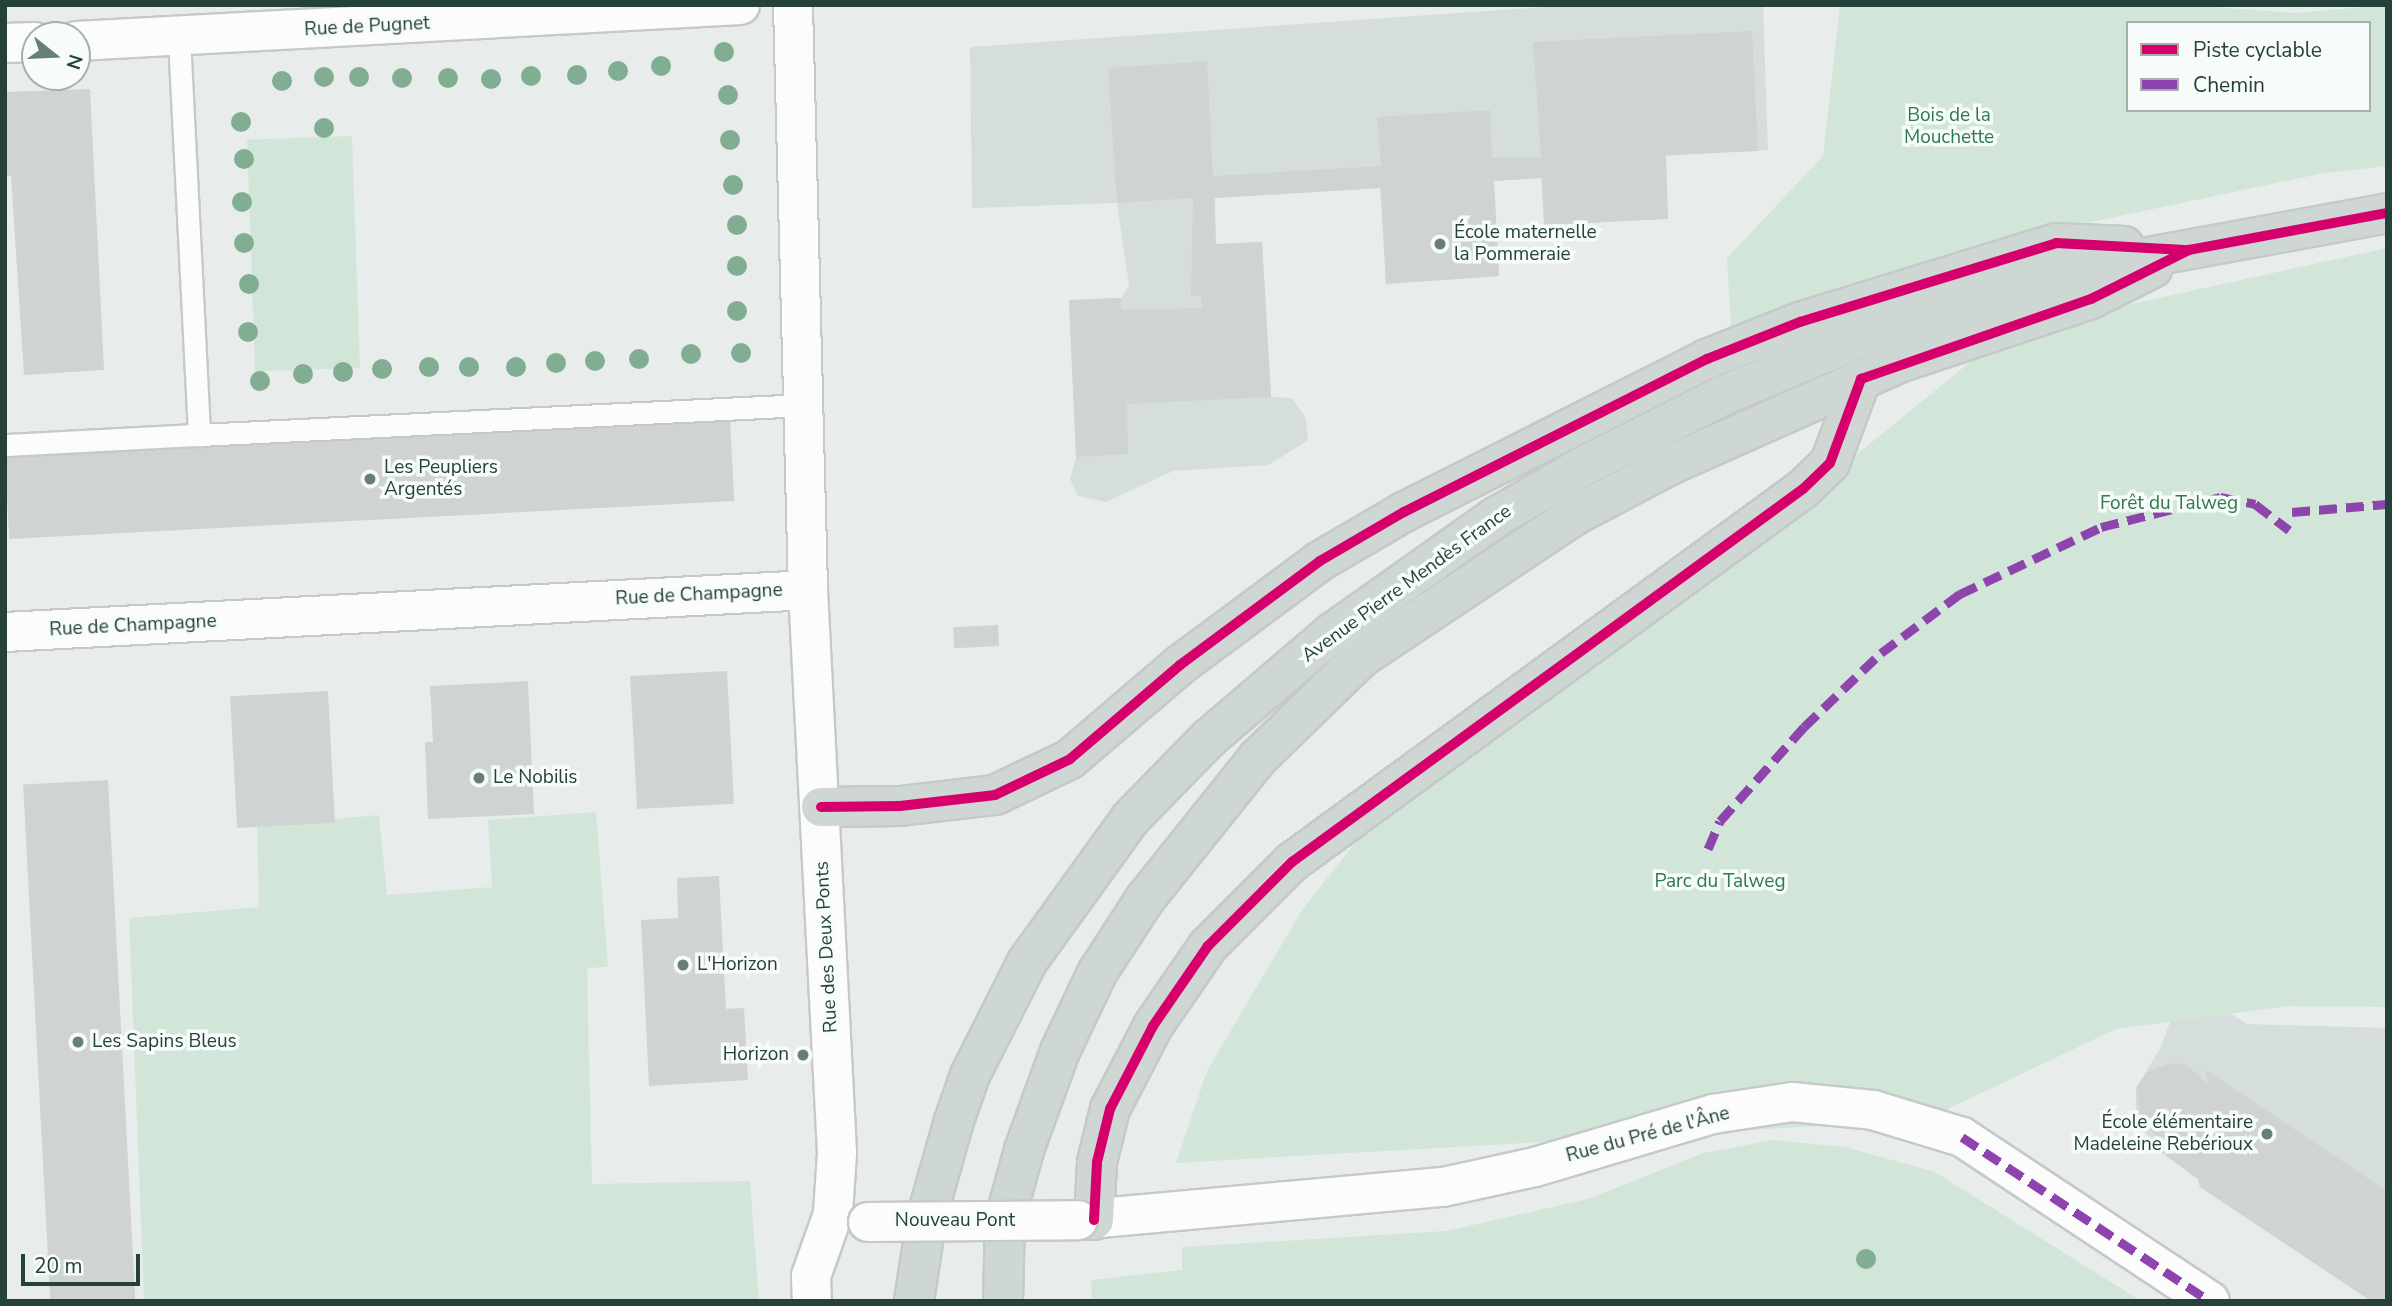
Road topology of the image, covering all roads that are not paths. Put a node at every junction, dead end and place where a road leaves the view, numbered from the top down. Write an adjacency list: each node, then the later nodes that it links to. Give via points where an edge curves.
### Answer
1 (740, 5): 3 (street, Rue de Pugnet)
2 (793, 5): 8 (street, Rue de Champagne)
3 (179, 38): 4 (street, Rue de Pugnet); 9 (lane)
4 (91, 41)
5 (2387, 213): 6 (main road, Avenue Pierre Mendès France)
6 (2189, 250): 7 (main road, Avenue Pierre Mendès France, via 2091,299); 13 (main road, via 2056,243 1800,322 1707,359 1427,499 1320,561 1180,665 1070,759 995,795 900,806); 17 (main road, Avenue Pierre Mendès France, via 2061,273 1902,321 1724,395 1496,517 1332,633 1208,739 1130,819 1027,962 976,1062 953,1124 926,1216)
7 (1861, 379): 15 (main road, via 1830,463 1803,489 1292,862 1208,946 1153,1026 1110,1109); 18 (main road, Avenue Pierre Mendès France, via 1768,417 1575,515 1362,657 1258,758 1145,899 1097,972 1060,1051 1021,1162 1005,1219)
8 (803, 405): 9 (lane); 11 (street, Rue de Champagne)
9 (199, 435): 10 (lane)
10 (5, 445)
11 (808, 590): 12 (street, Rue de Champagne); 13 (street, Rue des Deux Ponts)
12 (5, 632)
13 (821, 807): 14 (street, Rue des Deux Ponts, via 837,1153)
14 (850, 1218): 15 (street, Nouveau Pont, bridge); 16 (street, Rue des Deux Ponts, via 811,1276)
15 (1086, 1220): 19 (street, Rue du Pré de l'Âne, via 1443,1187 1535,1167 1713,1114 1793,1102 1873,1110 1962,1137)
16 (812, 1301)
17 (914, 1301)
18 (1003, 1301)
19 (2210, 1301)

